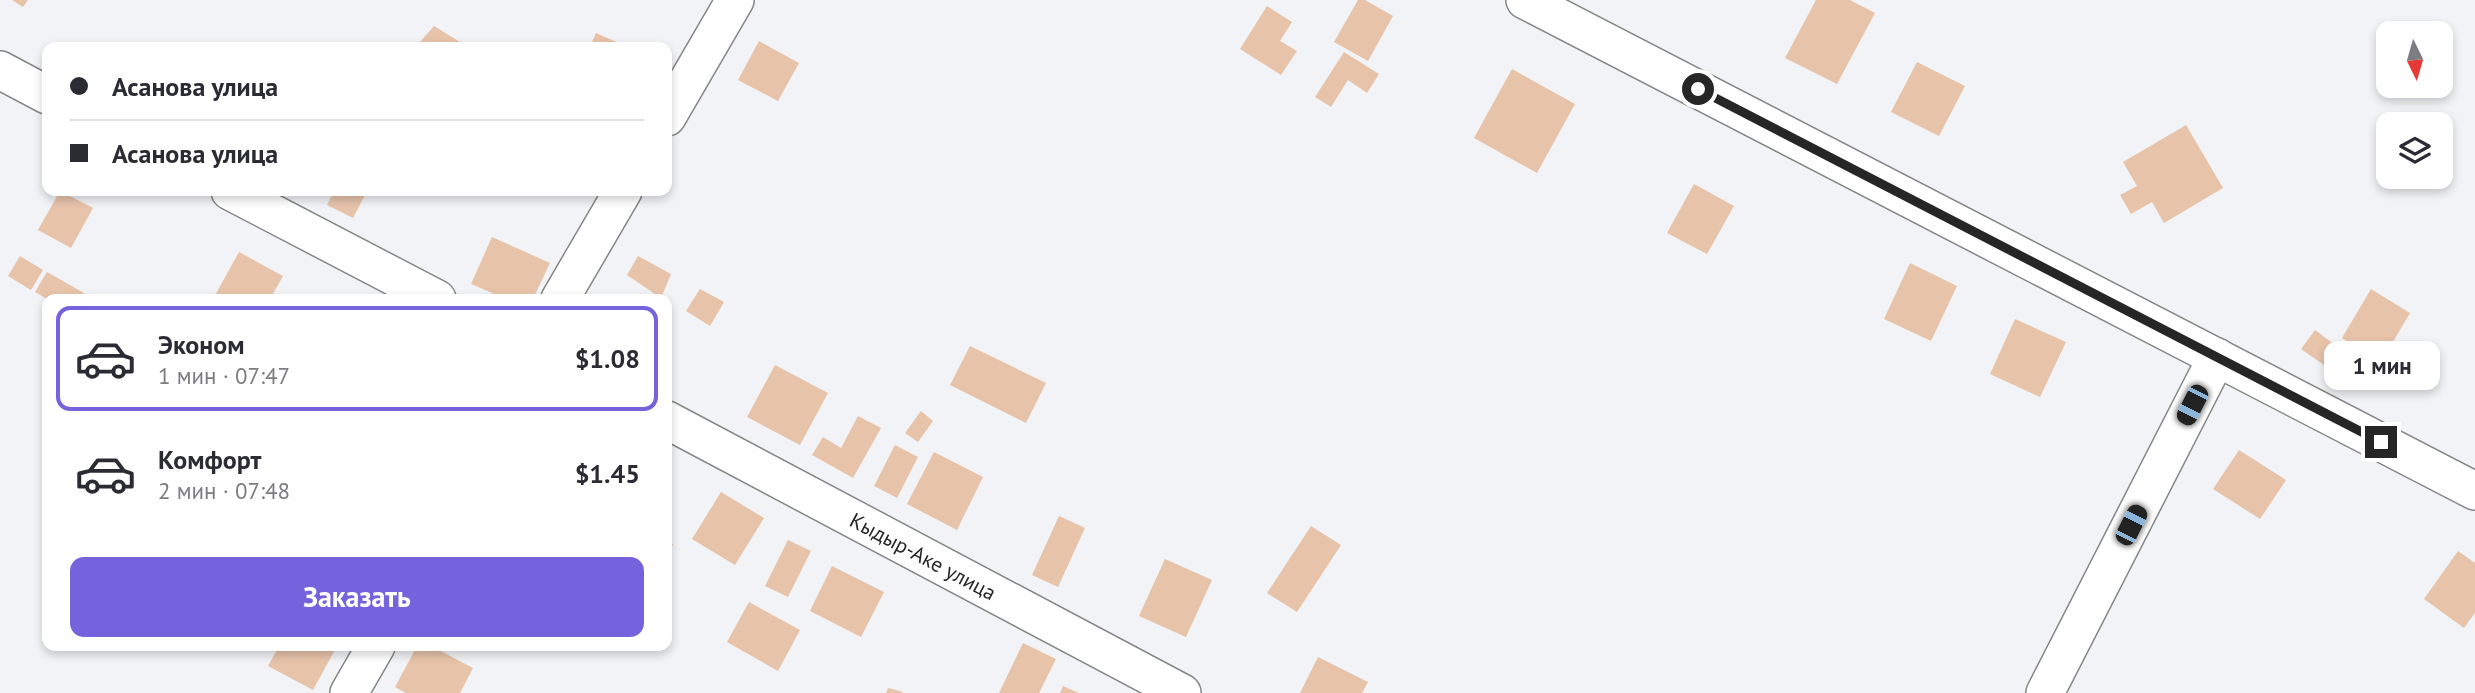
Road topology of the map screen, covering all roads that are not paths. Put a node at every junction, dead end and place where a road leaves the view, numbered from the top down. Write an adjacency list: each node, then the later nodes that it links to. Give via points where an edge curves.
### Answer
1 (735, 0): 5 (street)
2 (1525, 0): 10 (street)
3 (0, 70): 4 (street)
4 (42, 92)
5 (672, 108)
6 (240, 196): 8 (street)
7 (620, 196): 9 (street)
8 (427, 294)
9 (563, 294)
10 (2217, 357): 12 (street); 16 (street)
11 (672, 423): 15 (street, Кыдыр-Аке улица)
12 (2475, 491)
13 (373, 651): 14 (street)
14 (349, 693)
15 (1182, 693)
16 (2045, 693)

